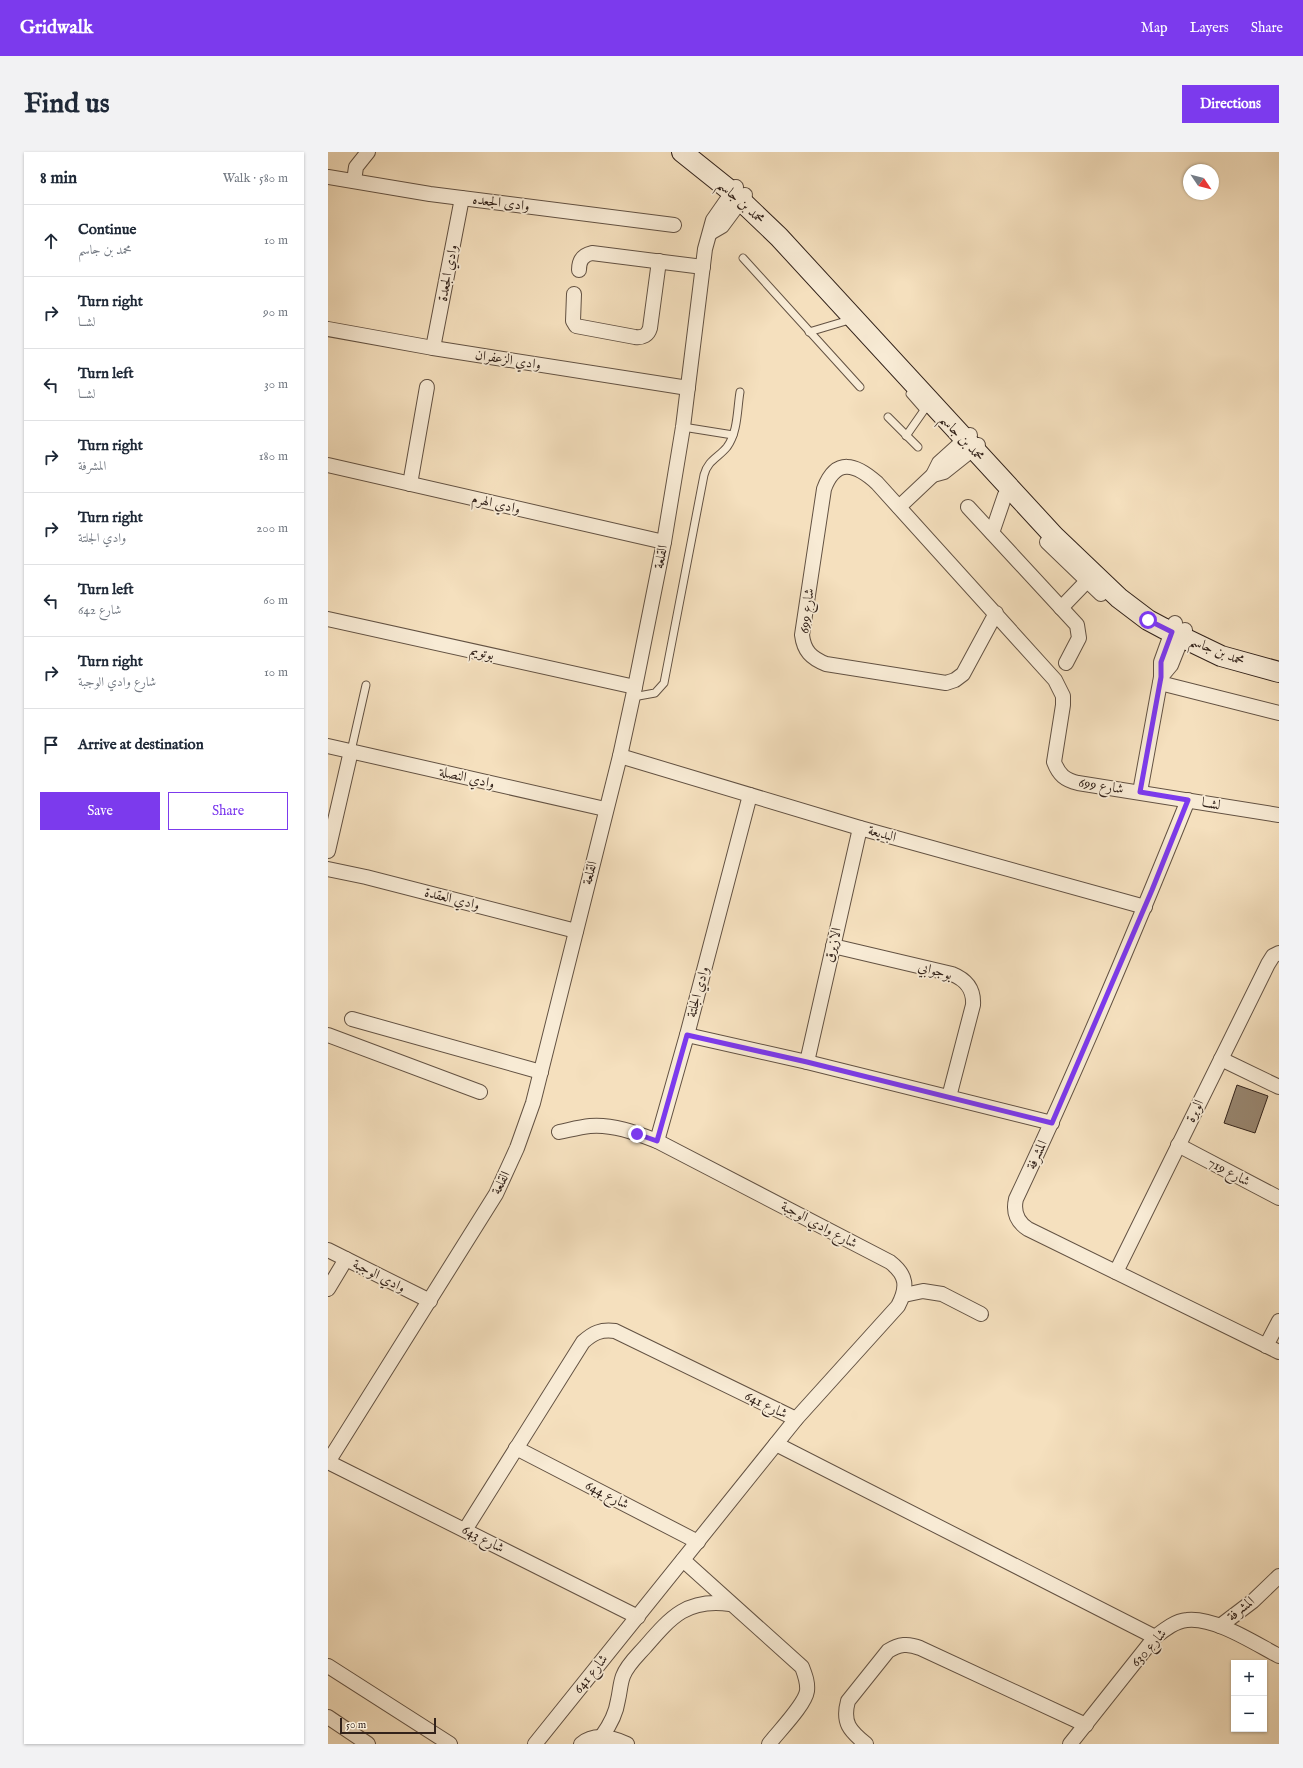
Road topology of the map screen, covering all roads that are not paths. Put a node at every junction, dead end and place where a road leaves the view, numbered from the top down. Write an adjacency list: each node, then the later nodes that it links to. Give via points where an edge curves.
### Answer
1 (368, 152): 5 (street, via 356,167)
2 (682, 152): 6 (street, محمد بن جاسم)
3 (693, 152): 6 (street, محمد بن جاسم)
4 (328, 177): 5 (street, وادى الجعده)
5 (354, 181): 7 (street, وادى الجعده)
6 (739, 194): 9 (street, محمد بن جاسم); 13 (street, القلعة, via 713,220); 32 (street, محمد بن جاسم, via 808,255)
7 (462, 198): 8 (street, وادى الجعده); 21 (street, وادي الجعدة)
8 (674, 225)
9 (779, 237): 10 (lane); 27 (street, محمد بن جاسم)
10 (786, 255)
11 (743, 258): 20 (lane)
12 (659, 261): 13 (street); 14 (street, via 592,252 584,256); 16 (street, via 650,328 644,336 635,337 576,326 573,321)
13 (703, 267): 25 (street, القلعة)
14 (579, 270)
15 (804, 276): 17 (lane)
16 (574, 294)
17 (846, 321): 18 (lane); 20 (lane)
18 (851, 327)
19 (328, 329): 21 (street, وادي الزعفران)
20 (809, 332): 24 (lane)
21 (433, 348): 25 (street, وادي الزعفران)
22 (904, 386): 27 (lane)
23 (428, 387): 35 (street)
24 (860, 387)
25 (688, 388): 29 (street, القلعة)
26 (740, 392): 30 (lane)
27 (927, 406): 31 (lane); 32 (street, محمد بن جاسم)
28 (888, 417): 31 (lane)
29 (684, 427): 30 (lane); 40 (street, القلعة)
30 (733, 435): 54 (lane, via 726,448 708,464 704,475 664,683 655,693)
31 (906, 436): 33 (lane)
32 (971, 442): 36 (street, محمد بن جاسم); 37 (street, via 939,463 933,474); 46 (street, محمد بن جاسم, via 1095,567)
33 (918, 447)
34 (328, 465): 35 (street, وادي الهرم)
35 (410, 484): 40 (street, وادي الهرم)
36 (1003, 487): 39 (street); 41 (street, via 1037,531); 43 (street, محمد بن جاسم)
37 (899, 507): 44 (street, شارع 699); 44 (street, شارع 699, via 869,475 858,468 841,467 828,479 824,489 802,635 808,653 826,664 946,683 963,674)
38 (968, 507): 39 (street)
39 (992, 533): 42 (street)
40 (664, 542): 54 (street, القلعة)
41 (1087, 581): 42 (street); 43 (street, via 1120,610)
42 (1061, 608): 48 (street, via 1077,625 1079,631 1076,644)
43 (1136, 612): 46 (street, محمد بن جاسم)
44 (996, 613): 59 (street, شارع 699, via 1060,688 1063,705 1054,762 1062,777 1070,781)
45 (328, 619): 54 (street, بوتويم)
46 (1179, 630): 47 (street, محمد بن جاسم); 49 (street, محمد بن جاسم, via 1235,652); 51 (street, via 1161,662)
47 (1221, 656): 50 (street, محمد بن جاسم); 52 (street, via 1244,672)
48 (1066, 663)
49 (1279, 665)
50 (1279, 672)
51 (1161, 680): 55 (street); 59 (street)
52 (1279, 680)
53 (366, 686): 57 (lane)
54 (634, 692): 58 (street, القلعة)
55 (1279, 713)
56 (328, 746): 57 (street, وادي النصلة)
57 (351, 751): 62 (street, وادي النصلة); 65 (street)
58 (620, 756): 60 (street, البديعة); 62 (street, القلعة)
59 (1140, 792): 61 (street, لشــا)
60 (750, 795): 64 (street, البديعة); 73 (street, وادي الجلتة)
61 (1188, 800): 63 (street, لشــا); 67 (street, المشرفة)
62 (605, 809): 68 (street, القلعة)
63 (1279, 815)
64 (860, 828): 67 (street, البديعة); 69 (street, الازيرق)
65 (328, 851)
66 (328, 869): 68 (street, وادي العقدة)
67 (1145, 907): 80 (street, المشرفة)
68 (576, 931): 76 (street, القلعة)
69 (833, 946): 75 (street, الازيرق); 79 (street, بوجوابي, via 952,974 967,982 974,997 973,1006)
70 (1279, 953): 74 (street, الوبرة, via 1273,956 1268,964)
71 (352, 1019): 76 (street)
72 (328, 1035): 78 (street)
73 (687, 1035): 75 (street, وادي الجلتة); 82 (street)
74 (1221, 1059): 77 (street); 83 (street, الوبرة)
75 (807, 1062): 79 (street, وادي الجلتة)
76 (541, 1072): 90 (street, القلعة, via 511,1164 496,1194)
77 (1279, 1087)
78 (480, 1092)
79 (949, 1097): 80 (street, وادي الجلتة)
80 (1052, 1123): 87 (street, المشرفة, via 1016,1199 1016,1216 1028,1229)
81 (559, 1132): 82 (street, شارع وادي الوجبة, via 592,1126 607,1127)
82 (657, 1141): 89 (street, شارع وادي الوجبة, via 890,1262 903,1276)
83 (1178, 1145): 84 (street, شارع 719); 87 (street, الوبرة)
84 (1279, 1198)
85 (328, 1250): 86 (street, وادي الوجبة)
86 (346, 1259): 88 (street); 90 (street, وادي الوجبة)
87 (1116, 1272): 93 (street, المشرفة)
88 (328, 1289)
89 (904, 1295): 91 (street, via 923,1291 942,1294); 95 (street, via 898,1306)
90 (430, 1301): 98 (street, القلعة)
91 (981, 1314)
92 (1279, 1321): 93 (street)
93 (1266, 1346): 94 (street, المشرفة)
94 (1279, 1352)
95 (796, 1420): 96 (street, شارع 641); 97 (street, شارع 641, via 615,1331 606,1330 589,1336 583,1342)
96 (776, 1444): 100 (street, شارع 641); 106 (street)
97 (516, 1448): 99 (street, شارع 641); 100 (street, شارع 644)
98 (328, 1462): 99 (street, شارع 643)
99 (465, 1530): 104 (street, شارع 643)
100 (698, 1542): 101 (street, شارع 641)
101 (683, 1560): 103 (street); 104 (street, شارع 641)
102 (1279, 1576): 105 (street, المشرفة, via 1253,1601)
103 (730, 1604): 111 (street, via 716,1602 695,1605 676,1614 666,1623 627,1668 621,1681 613,1719); 117 (street, via 802,1667 807,1679 807,1692 801,1704)
104 (638, 1617): 114 (street, شارع 641)
105 (1220, 1626): 106 (street, شارع 630, via 1203,1620 1186,1620 1168,1626); 107 (street, شارع 630)
106 (1155, 1637): 110 (street, شارع 630)
107 (1279, 1656)
108 (328, 1666): 113 (street)
109 (328, 1716): 112 (street)
110 (1086, 1725): 118 (street, via 920,1648 904,1644 888,1651 848,1701 845,1710 846,1720 850,1729); 119 (street, شارع 630)
111 (602, 1736): 115 (street); 116 (street)
112 (368, 1744)
113 (450, 1744)
114 (535, 1744)
115 (581, 1744)
116 (627, 1744)
117 (768, 1744)
118 (866, 1744)
119 (1070, 1744)

